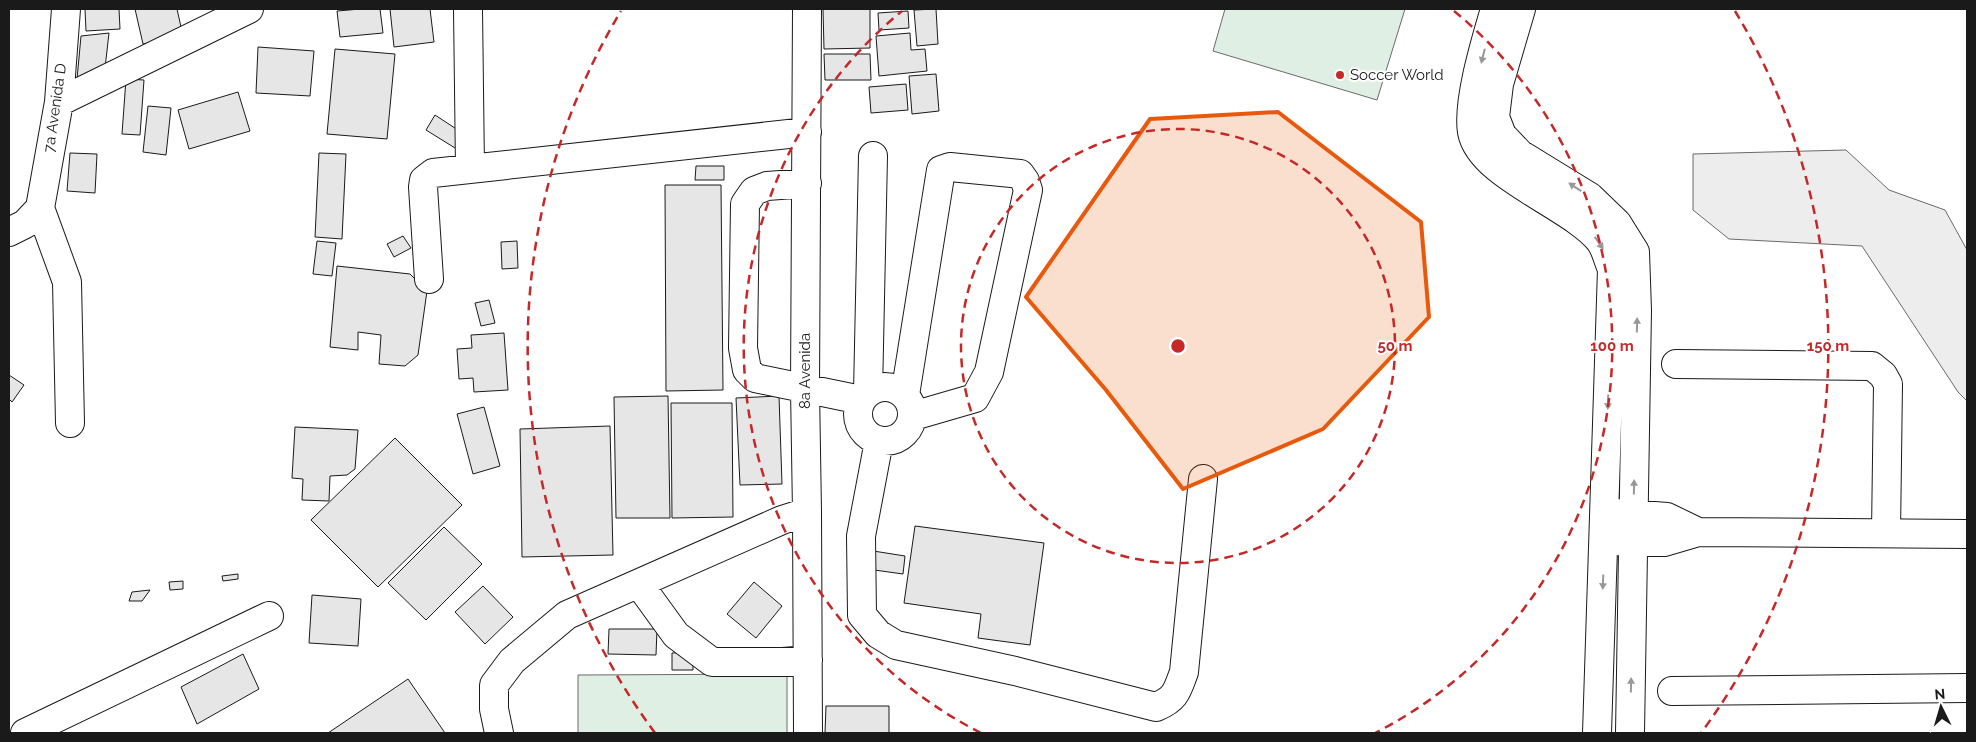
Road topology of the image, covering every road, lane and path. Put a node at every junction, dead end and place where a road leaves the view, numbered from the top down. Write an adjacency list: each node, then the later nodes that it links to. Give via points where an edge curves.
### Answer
1 (66, 9): 7 (street, 7a Avenida D)
2 (249, 9): 7 (street)
3 (468, 9): 10 (street)
4 (807, 9): 8 (street, 8a Avenida)
5 (1495, 9): 23 (street, one-way to 23, via 1471,106 1472,133 1484,156 1501,171 1576,219 1601,242 1612,270)
6 (1521, 9): 24 (street, one-way to 6, via 1635,252 1617,223 1590,197 1520,154 1502,135 1495,117 1499,84)
7 (59, 102): 12 (street, 7a Avenida D)
8 (808, 132): 10 (street); 11 (street, 8a Avenida)
9 (873, 156): 17 (street)
10 (470, 169): 14 (street, via 432,173 424,180)
11 (807, 183): 16 (street, 8a Avenida); 16 (street, via 767,186 754,191 745,204 743,348 747,370 755,378)
12 (40, 208): 13 (street, via 25,224); 19 (street, via 67,282)
13 (9, 232)
14 (429, 280)
15 (1676, 364): 26 (street, via 1872,366 1884,375 1888,384)
16 (805, 389): 17 (street); 22 (street, 8a Avenida)
17 (865, 397): 18 (street, via 883,387 891,388); 20 (street, via 858,417 860,425 864,433)
18 (909, 406): 18 (street, via 975,398 989,372 1028,190 1020,174 950,166 941,170); 20 (street, via 910,426 905,433 888,442)
19 (70, 423)
20 (879, 441): 21 (street, via 861,536 862,615 878,634 896,645 1156,707 1170,701 1184,672)
21 (1203, 479)
22 (808, 512): 30 (street, via 782,520); 32 (street, 8a Avenida)
23 (1604, 512): 24 (street); 28 (street)
24 (1643, 515): 25 (street, via 1666,516); 29 (street)
25 (1698, 532): 26 (street); 29 (street, via 1664,542)
26 (1886, 534): 27 (street)
27 (1967, 534)
28 (1604, 540): 29 (street); 39 (street, one-way to 39)
29 (1643, 542): 40 (street, one-way to 29)
30 (639, 584): 32 (street, via 676,635 712,662); 37 (street, via 567,615 512,661 494,685)
31 (269, 616): 35 (street)
32 (808, 660): 38 (street, 8a Avenida)
33 (1967, 688): 34 (street)
34 (1672, 691)
35 (59, 725): 36 (street)
36 (24, 733)
37 (498, 733)
38 (808, 733)
39 (1597, 733)
40 (1630, 733)

